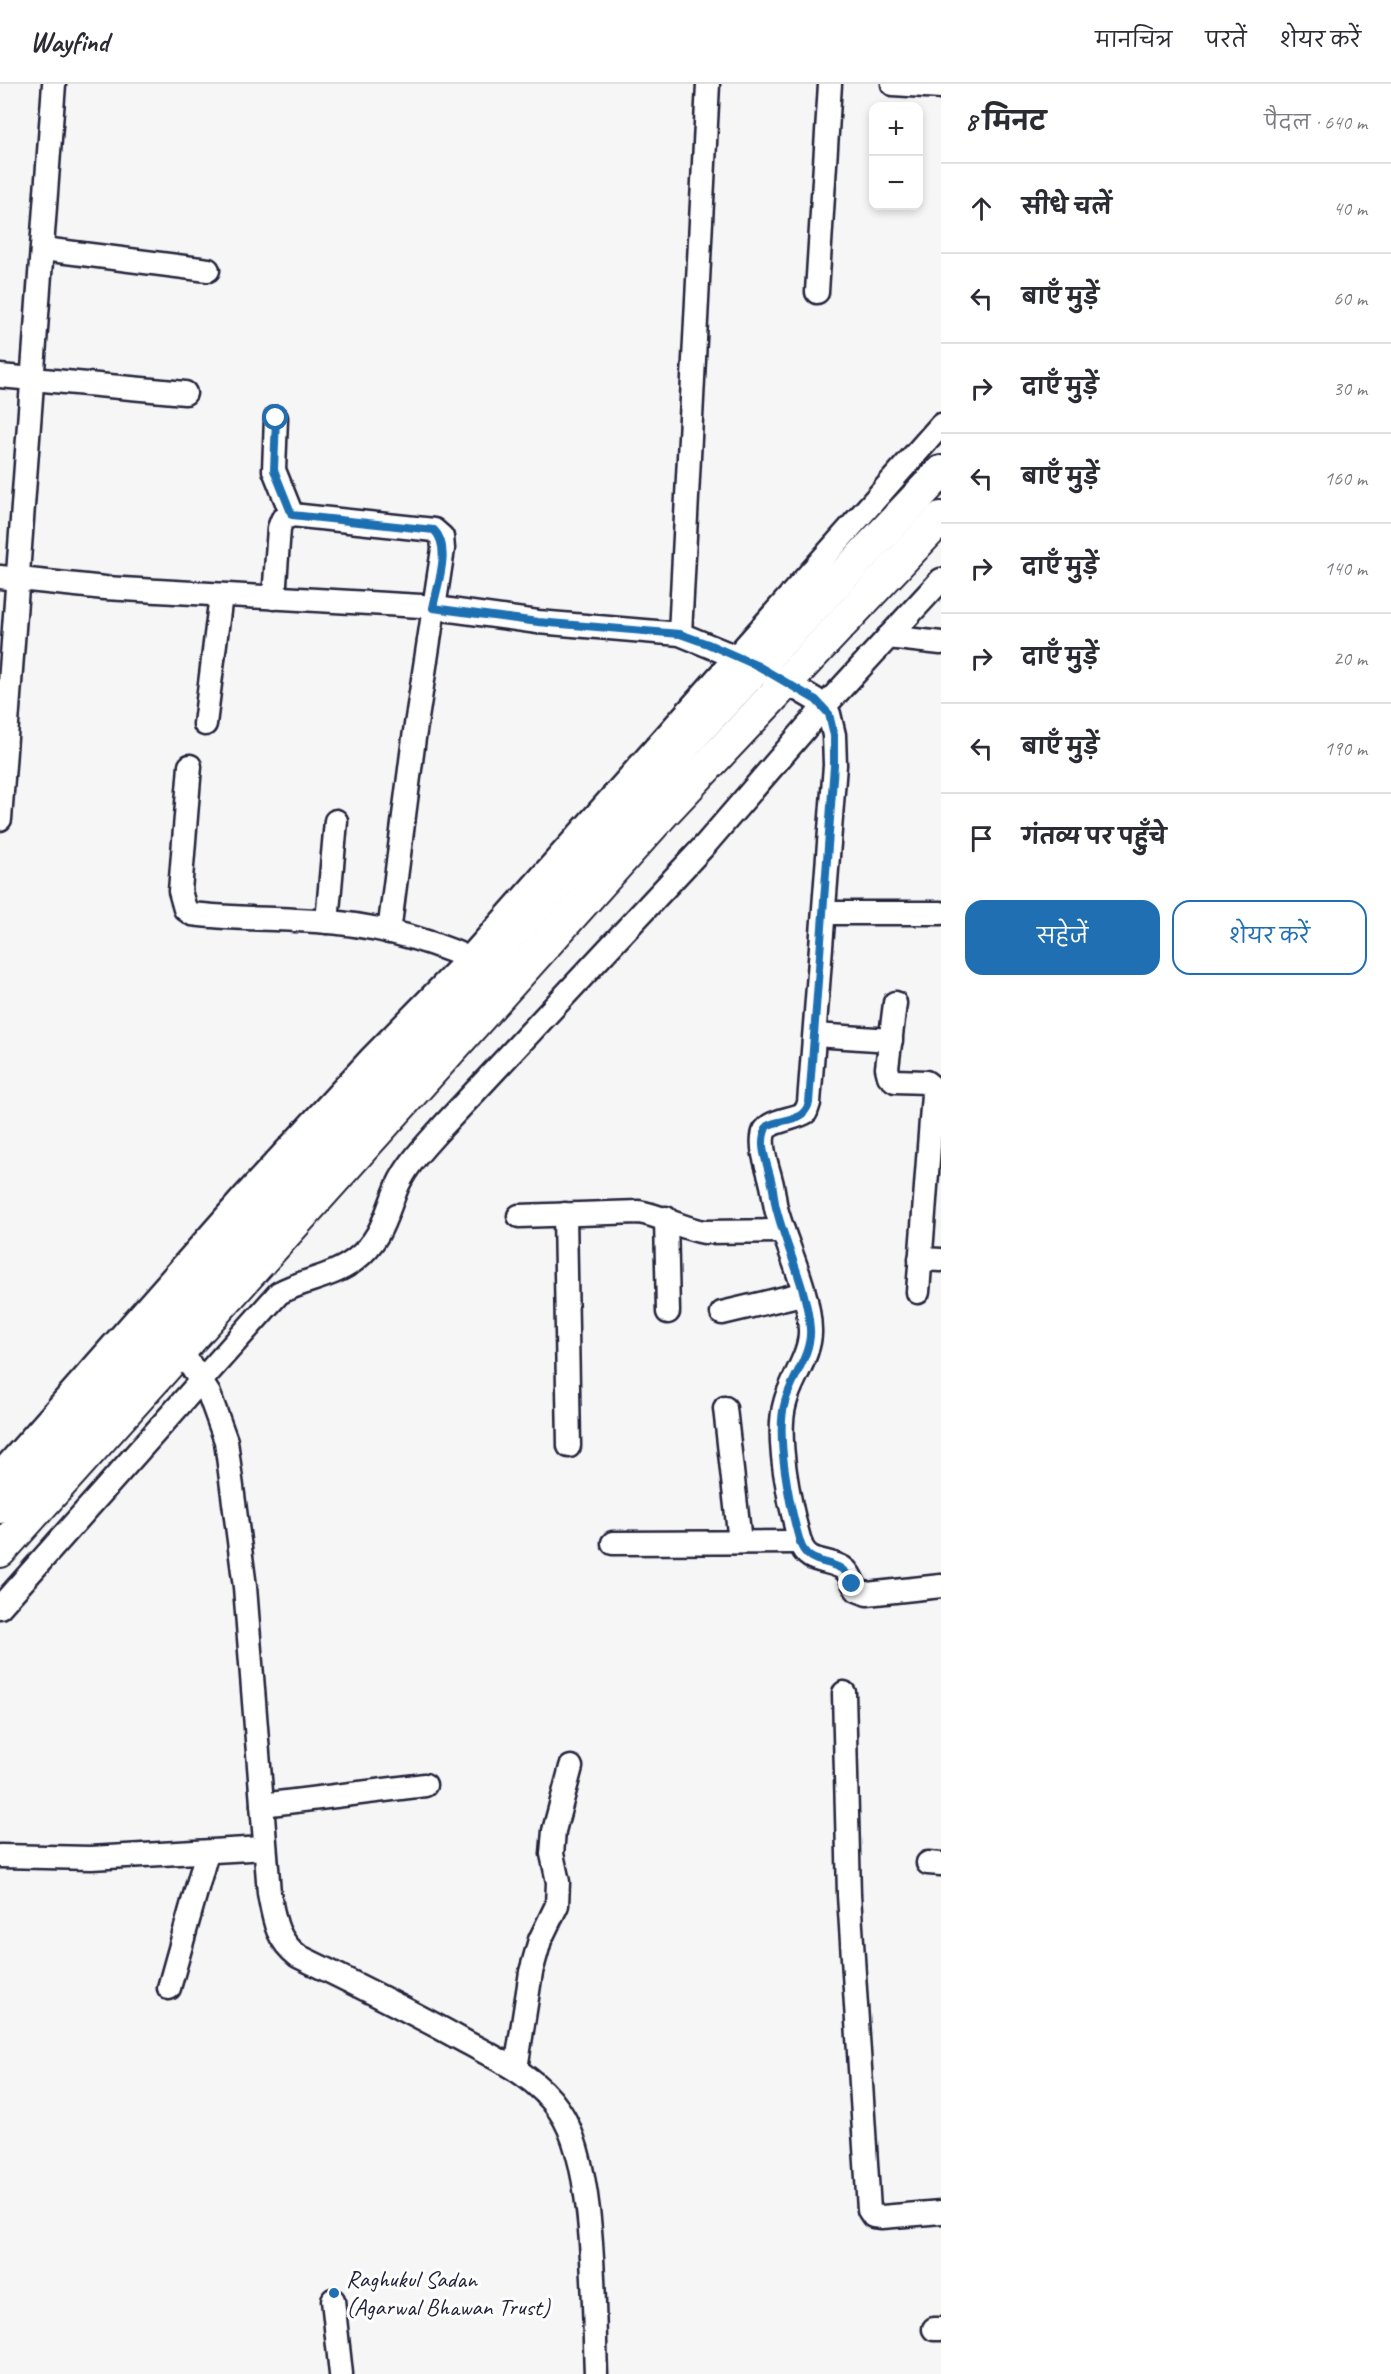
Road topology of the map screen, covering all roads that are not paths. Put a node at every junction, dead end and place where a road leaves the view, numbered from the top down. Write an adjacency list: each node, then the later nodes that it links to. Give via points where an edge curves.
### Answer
1 (54, 84): 6 (street)
2 (708, 84): 22 (street)
3 (830, 84): 8 (street)
4 (893, 84): 5 (street)
5 (941, 87)
6 (42, 249): 7 (street); 10 (street)
7 (208, 270)
8 (817, 292)
9 (0, 376): 10 (street)
10 (33, 379): 11 (street); 17 (street)
11 (185, 393)
12 (276, 418): 15 (street, via 274,470)
13 (941, 425): 25 (street, via 854,521)
14 (941, 472): 25 (highway)
15 (292, 515): 20 (street, via 282,520 279,528); 21 (street, via 434,530 442,537 443,549)
16 (941, 518): 25 (highway)
17 (9, 578): 19 (street); 29 (street)
18 (941, 580): 23 (street)
19 (221, 595): 20 (street); 27 (street)
20 (274, 598): 21 (street)
21 (433, 608): 22 (street); 34 (street)
22 (680, 634): 25 (street)
23 (888, 637): 24 (street); 26 (street)
24 (941, 643)
25 (760, 669): 26 (street, via 816,700); 35 (street); 48 (highway, via 665,811); 53 (highway, via 556,885)
26 (823, 708): 31 (street, via 829,714 834,735); 49 (street, via 705,845 414,1160 398,1184 383,1228 374,1241 341,1269 279,1293)
27 (205, 724)
28 (190, 766): 33 (street, via 180,891 185,909 203,916)
29 (0, 819)
30 (336, 821): 33 (street)
31 (825, 913): 32 (street); 37 (street)
32 (941, 913)
33 (327, 922): 34 (street)
34 (389, 932): 35 (street)
35 (469, 958): 52 (street, via 244,1196)
36 (895, 1003): 38 (street)
37 (816, 1035): 38 (street); 42 (street, via 806,1112 767,1126 763,1135)
38 (891, 1040): 43 (street, via 889,1076 895,1081 926,1082 933,1094)
39 (565, 1214): 40 (street); 41 (street, via 639,1212); 51 (street)
40 (519, 1215)
41 (666, 1218): 42 (street, via 704,1232); 46 (street)
42 (783, 1231): 45 (street)
43 (930, 1260): 44 (street)
44 (918, 1292)
45 (802, 1294): 47 (street); 55 (street, via 810,1331 808,1347 784,1404 781,1427)
46 (668, 1312)
47 (722, 1313)
48 (180, 1348): 49 (street); 57 (highway)
49 (201, 1381): 59 (street); 63 (street, via 226,1441 230,1466 245,1587)
50 (725, 1408): 54 (street)
51 (569, 1446)
52 (0, 1473)
53 (0, 1507)
54 (740, 1542): 55 (street); 56 (street)
55 (800, 1542): 58 (street, via 812,1559 841,1567 849,1573 857,1590 867,1594)
56 (613, 1544)
57 (0, 1551)
58 (941, 1586)
59 (0, 1607)
60 (844, 1693): 69 (street, via 849,1895 869,2210 873,2216 882,2217)
61 (571, 1767): 68 (street, via 554,1831 557,1905 540,1940 531,1972)
62 (425, 1785): 63 (street)
63 (262, 1805): 64 (street)
64 (266, 1848): 65 (street); 68 (street, via 276,1929 286,1947)
65 (207, 1852): 66 (street, via 91,1858); 67 (street)
66 (0, 1856)
67 (169, 1988)
68 (516, 2069): 72 (street, via 544,2090 560,2111 578,2155 587,2206)
69 (941, 2212)
70 (333, 2300): 71 (street)
71 (341, 2374)
72 (596, 2374)

